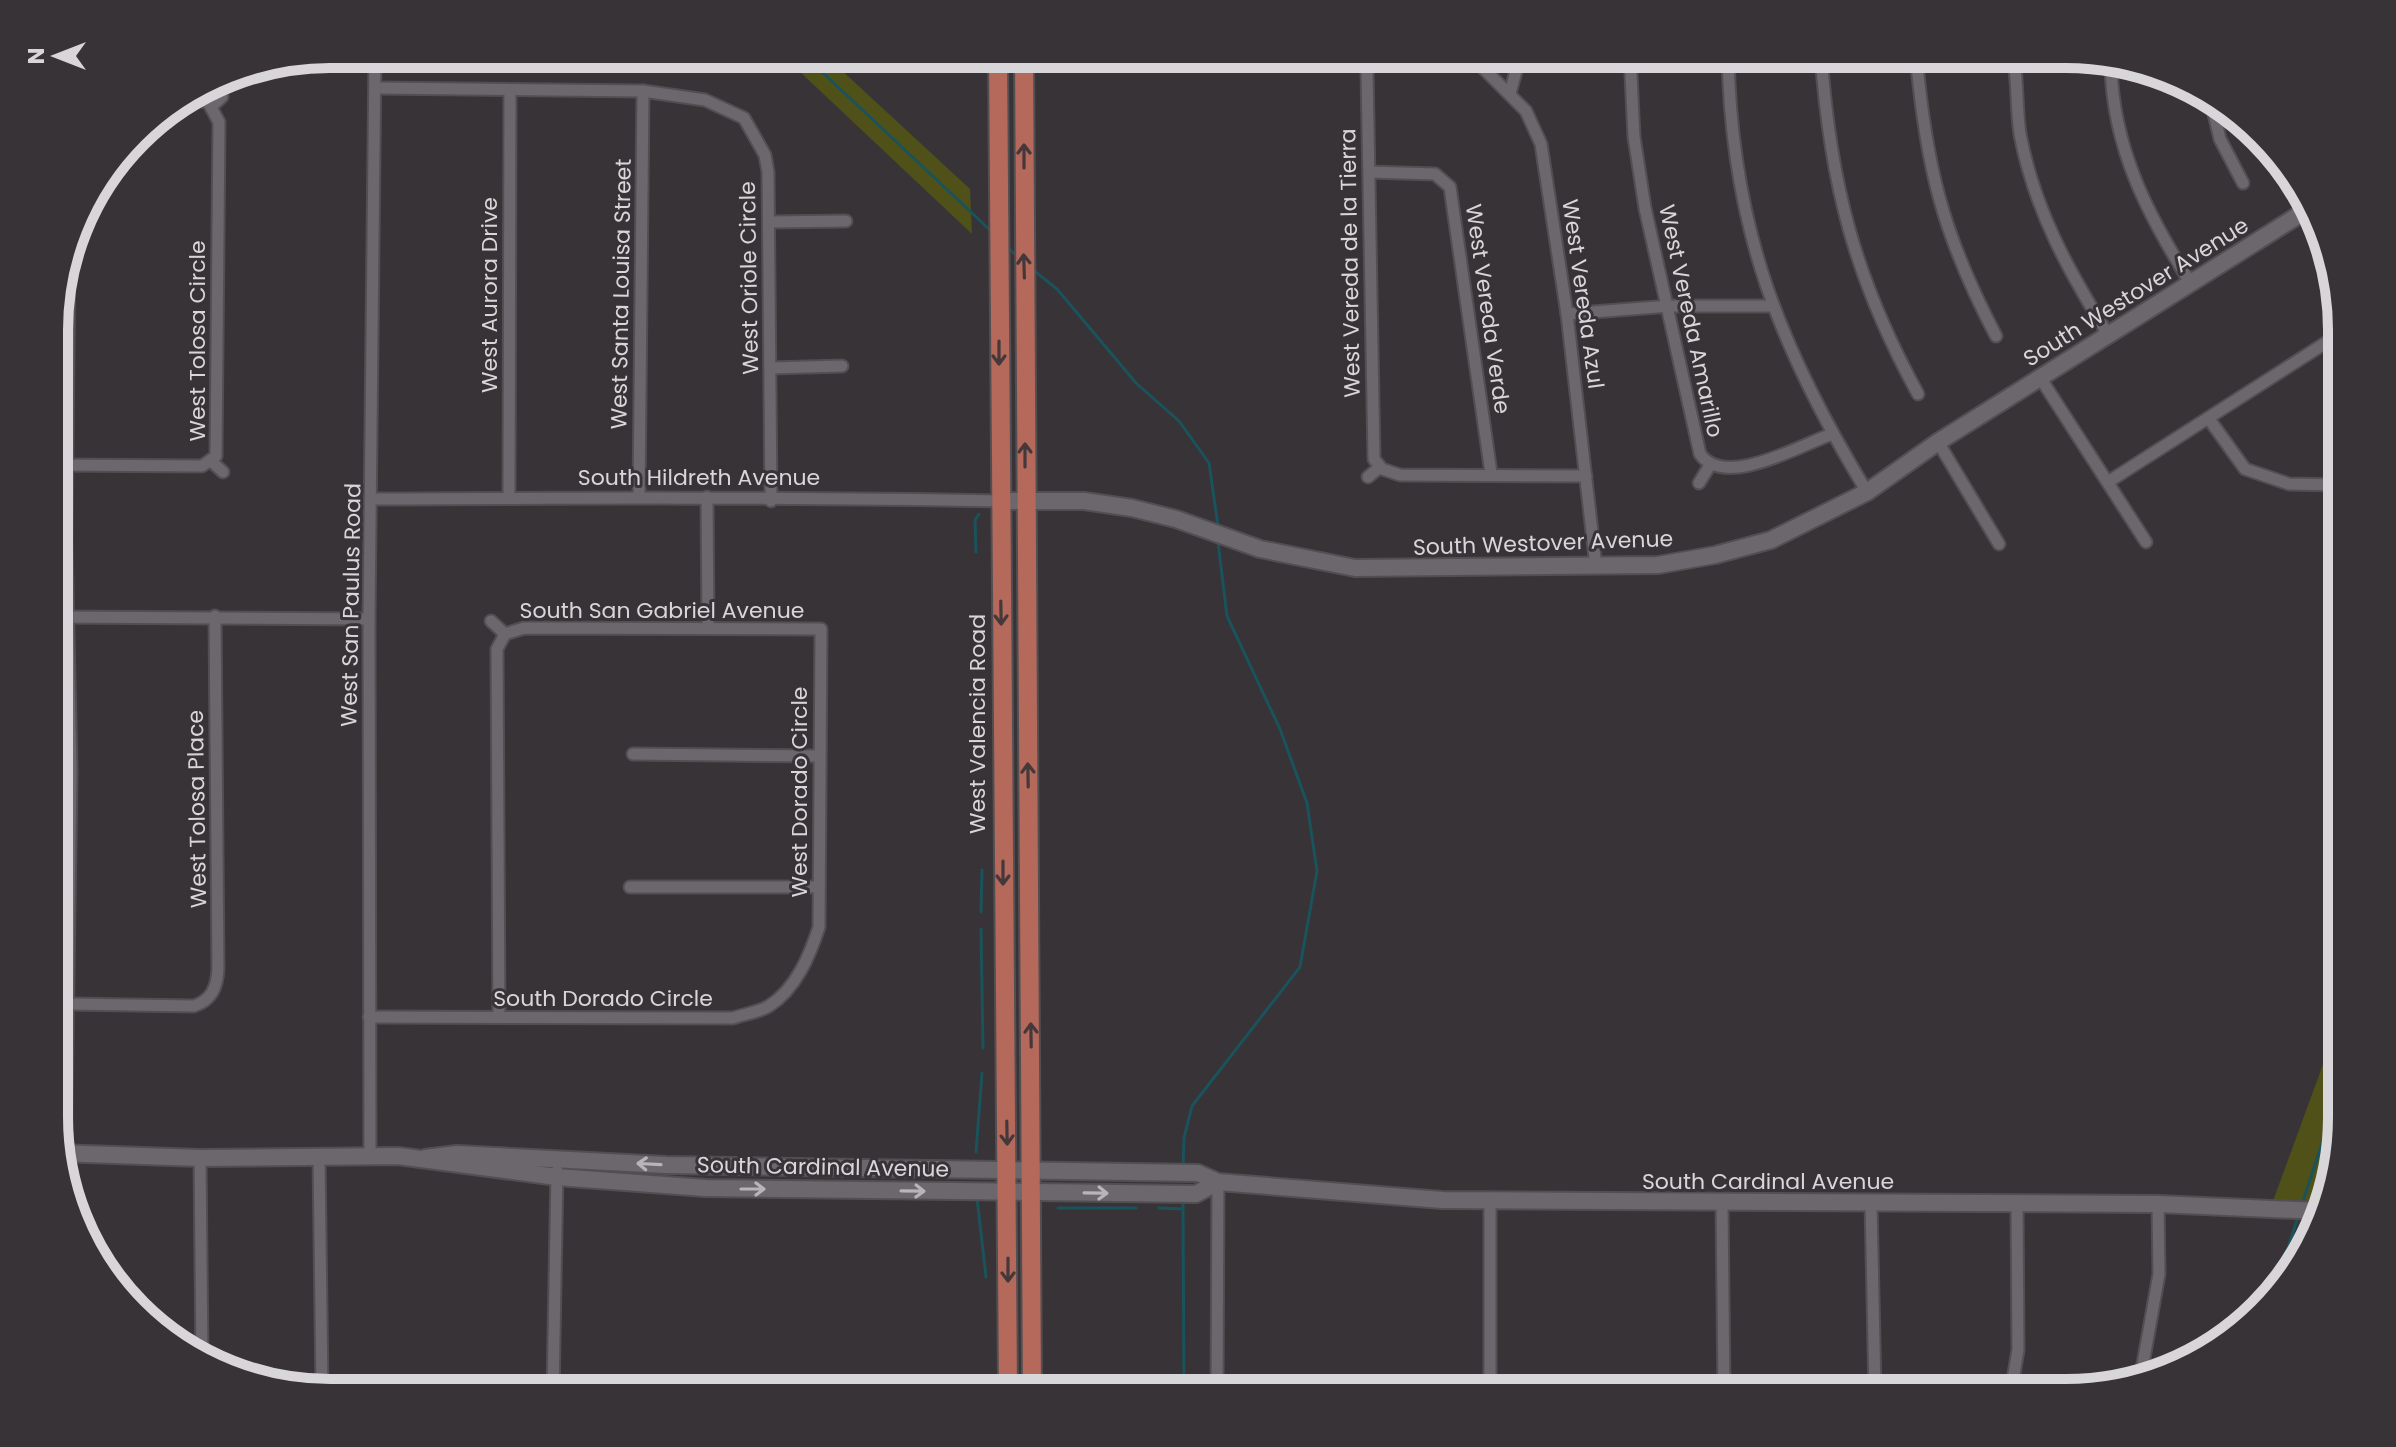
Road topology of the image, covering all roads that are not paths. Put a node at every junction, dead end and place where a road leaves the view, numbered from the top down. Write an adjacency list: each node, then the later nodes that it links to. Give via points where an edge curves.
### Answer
1 (375, 68): 13 (street, West San Paulus Road)
2 (998, 68): 57 (main road, West Valencia Road, one-way to 57)
3 (1024, 68): 58 (main road, one-way to 3)
4 (1368, 68): 21 (street, West Vereda de la Tierra)
5 (1484, 68): 16 (street, West Vereda Azul)
6 (1517, 68): 16 (street)
7 (1631, 68): 27 (street, West Vereda Amarillo, via 1638,163)
8 (1728, 68): 28 (street, via 1739,181)
9 (1822, 68): 36 (street, via 1836,185 1847,227 1877,312)
10 (1917, 68): 30 (street, via 1932,183 1966,279)
11 (2014, 68): 31 (street, via 2020,132 2038,202 2070,273)
12 (2112, 72): 26 (street, via 2115,115 2129,168 2153,222)
13 (375, 88): 15 (street, West Oriole Circle); 55 (street, West San Paulus Road)
14 (643, 91): 15 (street, West Oriole Circle); 25 (street, West Oriole Circle, via 705,100 744,118 765,155); 52 (street, West Santa Louisa Street)
15 (510, 92): 54 (street, West Aurora Drive)
16 (1510, 93): 29 (street, West Vereda Azul, via 1526,111 1541,144)
17 (222, 97): 19 (street)
18 (204, 100): 19 (street)
19 (212, 106): 40 (street, West Tolosa Circle, via 219,122 217,449)
20 (2214, 115): 22 (street, via 2220,139)
21 (1370, 172): 43 (street, West Vereda de la Tierra, via 1373,453); 45 (street, West Vereda Verde, via 1435,174 1450,187)
22 (2243, 183)
23 (2300, 214): 26 (main road, South Westover Avenue)
24 (846, 221): 25 (street)
25 (770, 222): 34 (street, West Oriole Circle)
26 (2191, 284): 31 (main road, South Westover Avenue)
27 (1670, 306): 28 (street); 29 (street); 41 (street, West Vereda Amarillo, via 1697,444)
28 (1771, 306): 38 (street)
29 (1567, 314): 46 (street, West Vereda Azul)
30 (1996, 336)
31 (2109, 336): 35 (main road, South Westover Avenue)
32 (2327, 342): 37 (street)
33 (842, 366): 34 (street)
34 (771, 368): 56 (street, West Oriole Circle)
35 (2041, 379): 39 (main road, South Westover Avenue); 48 (street)
36 (1918, 394)
37 (2209, 419): 48 (street); 50 (street, via 2245,469 2289,484)
38 (1832, 434): 41 (street, West Vereda Amarillo, via 1736,470); 51 (street)
39 (1938, 442): 51 (main road, South Westover Avenue); 60 (street)
40 (212, 462): 42 (street, West Tolosa Circle); 44 (street)
41 (1710, 465): 49 (street)
42 (68, 466)
43 (1380, 467): 45 (street, via 1400,475); 47 (street)
44 (223, 472)
45 (1491, 473): 46 (street)
46 (1586, 476): 61 (street, West Vereda Azul)
47 (1368, 477)
48 (2108, 482): 59 (street)
49 (1699, 483)
50 (2327, 485)
51 (1867, 492): 61 (main road, South Westover Avenue, via 1771,540 1658,565)
52 (639, 497): 53 (street, South Hildreth Avenue); 54 (street, South Hildreth Avenue)
53 (707, 497): 56 (street, South Hildreth Avenue); 66 (street)
54 (509, 498): 55 (street, South Hildreth Avenue)
55 (372, 499): 64 (street, West San Paulus Road)
56 (771, 501): 57 (street, South Hildreth Avenue)
57 (1000, 501): 58 (main road, South Hildreth Avenue); 73 (main road, West Valencia Road, one-way to 73)
58 (1025, 501): 61 (main road, South Westover Avenue, via 1096,503 1190,524 1260,549 1355,568); 74 (main road, one-way to 58)
59 (2146, 542)
60 (1999, 544)
61 (1596, 567)
62 (215, 616): 63 (street); 64 (street); 78 (street, West Tolosa Place, via 215,987 194,1006)
63 (68, 617)
64 (369, 619): 79 (street, West San Paulus Road)
65 (491, 621): 68 (street)
66 (708, 627): 67 (street, South San Gabriel Avenue); 68 (street, South San Gabriel Avenue, via 524,628)
67 (821, 629): 71 (street, West Dorado Circle)
68 (505, 634): 80 (street, via 497,649)
69 (68, 720): 72 (street)
70 (633, 754): 71 (street)
71 (818, 756): 76 (street, West Dorado Circle)
72 (71, 772): 78 (street)
73 (1002, 841): 74 (main road); 88 (main road, West Valencia Road, one-way to 88)
74 (1028, 844): 89 (main road, one-way to 74)
75 (630, 887): 76 (street)
76 (818, 887): 77 (street, West Dorado Circle, via 819,927)
77 (810, 954): 80 (street, South Dorado Circle, via 770,1006 733,1018)
78 (69, 1004): 81 (street)
79 (369, 1017): 80 (street, South Dorado Circle); 83 (street, West San Paulus Road)
80 (499, 1017)
81 (68, 1023)
82 (70, 1153): 85 (main road, South Cardinal Avenue)
83 (370, 1156): 84 (main road, South Cardinal Avenue); 86 (main road, South Cardinal Avenue)
84 (319, 1157): 85 (main road, South Cardinal Avenue); 107 (street)
85 (200, 1158): 100 (street)
86 (425, 1158): 87 (main road, South Cardinal Avenue, via 457,1154); 90 (main road, South Cardinal Avenue)
87 (558, 1159): 88 (main road, South Cardinal Avenue, one-way to 87); 90 (street)
88 (1007, 1169): 89 (main road, South Cardinal Avenue); 92 (main road, West Valencia Road)
89 (1032, 1169): 91 (main road, South Cardinal Avenue, via 1196,1173); 93 (main road)
90 (557, 1177): 92 (main road, South Cardinal Avenue, one-way to 92, via 718,1189); 108 (street)
91 (1218, 1182): 93 (main road, South Cardinal Avenue, one-way to 91, via 1196,1194); 94 (main road, South Cardinal Avenue); 102 (street)
92 (1006, 1192): 93 (main road, South Cardinal Avenue); 109 (main road, West Valencia Road, one-way to 109)
93 (1032, 1192): 110 (main road)
94 (1490, 1200): 95 (main road, South Cardinal Avenue); 103 (street)
95 (1722, 1203): 96 (main road, South Cardinal Avenue); 104 (street)
96 (1871, 1203): 97 (main road, South Cardinal Avenue); 105 (street)
97 (2017, 1204): 98 (main road, South Cardinal Avenue); 106 (street, via 2018,1350)
98 (2158, 1204): 99 (main road, South Cardinal Avenue); 101 (street, via 2159,1274)
99 (2310, 1211)
100 (202, 1345)
101 (2142, 1367)
102 (1217, 1378)
103 (1490, 1378)
104 (1724, 1378)
105 (1875, 1378)
106 (2013, 1378)
107 (322, 1379)
108 (553, 1379)
109 (1008, 1379)
110 (1032, 1379)

